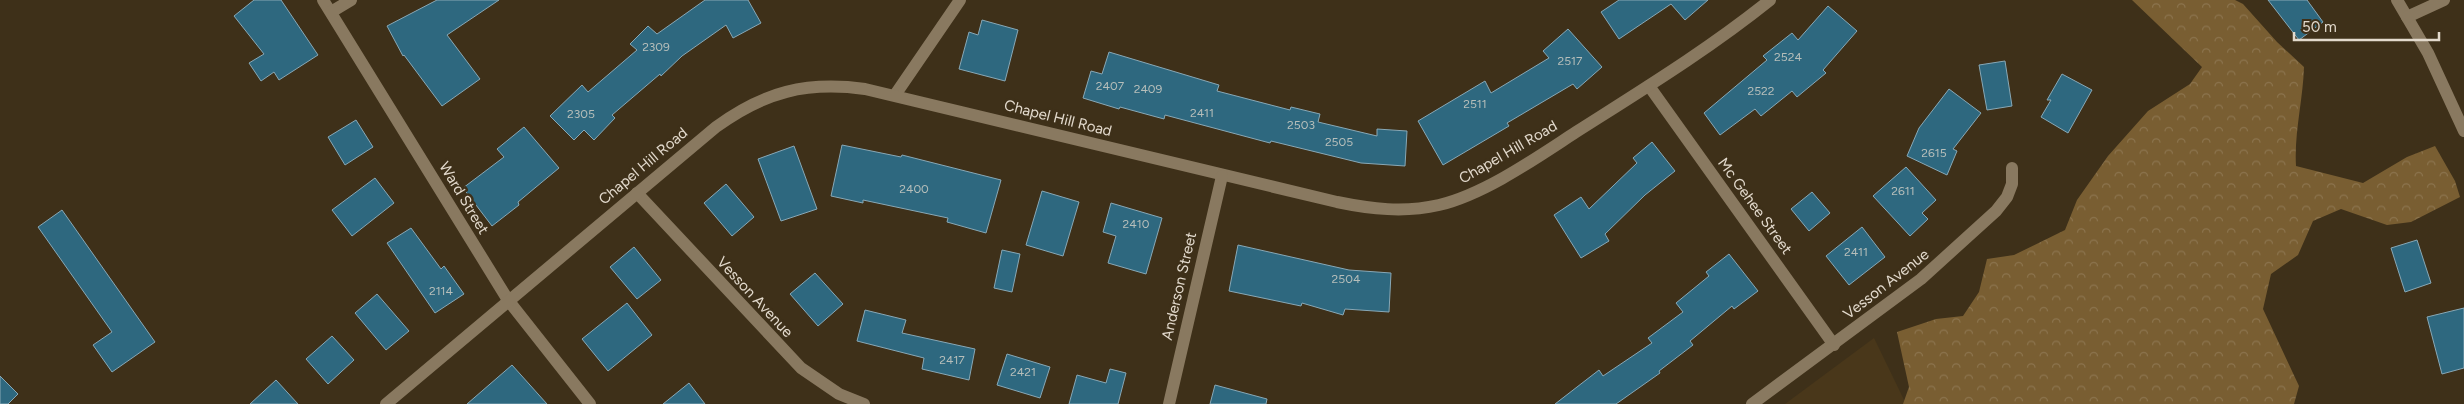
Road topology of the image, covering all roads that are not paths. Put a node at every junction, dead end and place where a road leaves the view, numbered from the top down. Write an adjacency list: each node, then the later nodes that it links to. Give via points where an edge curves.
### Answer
1 (323, 0): 7 (street, Ward Street)
2 (351, 0): 7 (street)
3 (960, 0): 10 (street)
4 (1770, 0): 9 (street, Chapel Hill Road, via 1729,33)
5 (2397, 0): 8 (street)
6 (2444, 0): 8 (street)
7 (331, 12): 15 (street, Ward Street)
8 (2407, 17): 11 (street, via 2428,53)
9 (1649, 86): 13 (street, Chapel Hill Road, via 1507,174 1439,205 1406,209 1369,208); 16 (street, Mc Gehee Street)
10 (895, 95): 13 (street, Chapel Hill Road); 14 (street, Chapel Hill Road, via 843,86 774,94 716,127)
11 (2464, 131)
12 (2012, 168): 16 (street, Vesson Avenue, via 2012,184 1996,211 1921,279)
13 (1222, 176): 20 (street, Anderson Street)
14 (637, 193): 15 (street, Chapel Hill Road); 19 (street, Vesson Avenue, via 801,368 839,394)
15 (508, 300): 17 (street, Chapel Hill Road); 18 (street, Ward Street)
16 (1834, 345): 21 (street, Vesson Avenue)
17 (386, 404)
18 (590, 404)
19 (864, 404)
20 (1169, 404)
21 (1752, 404)

